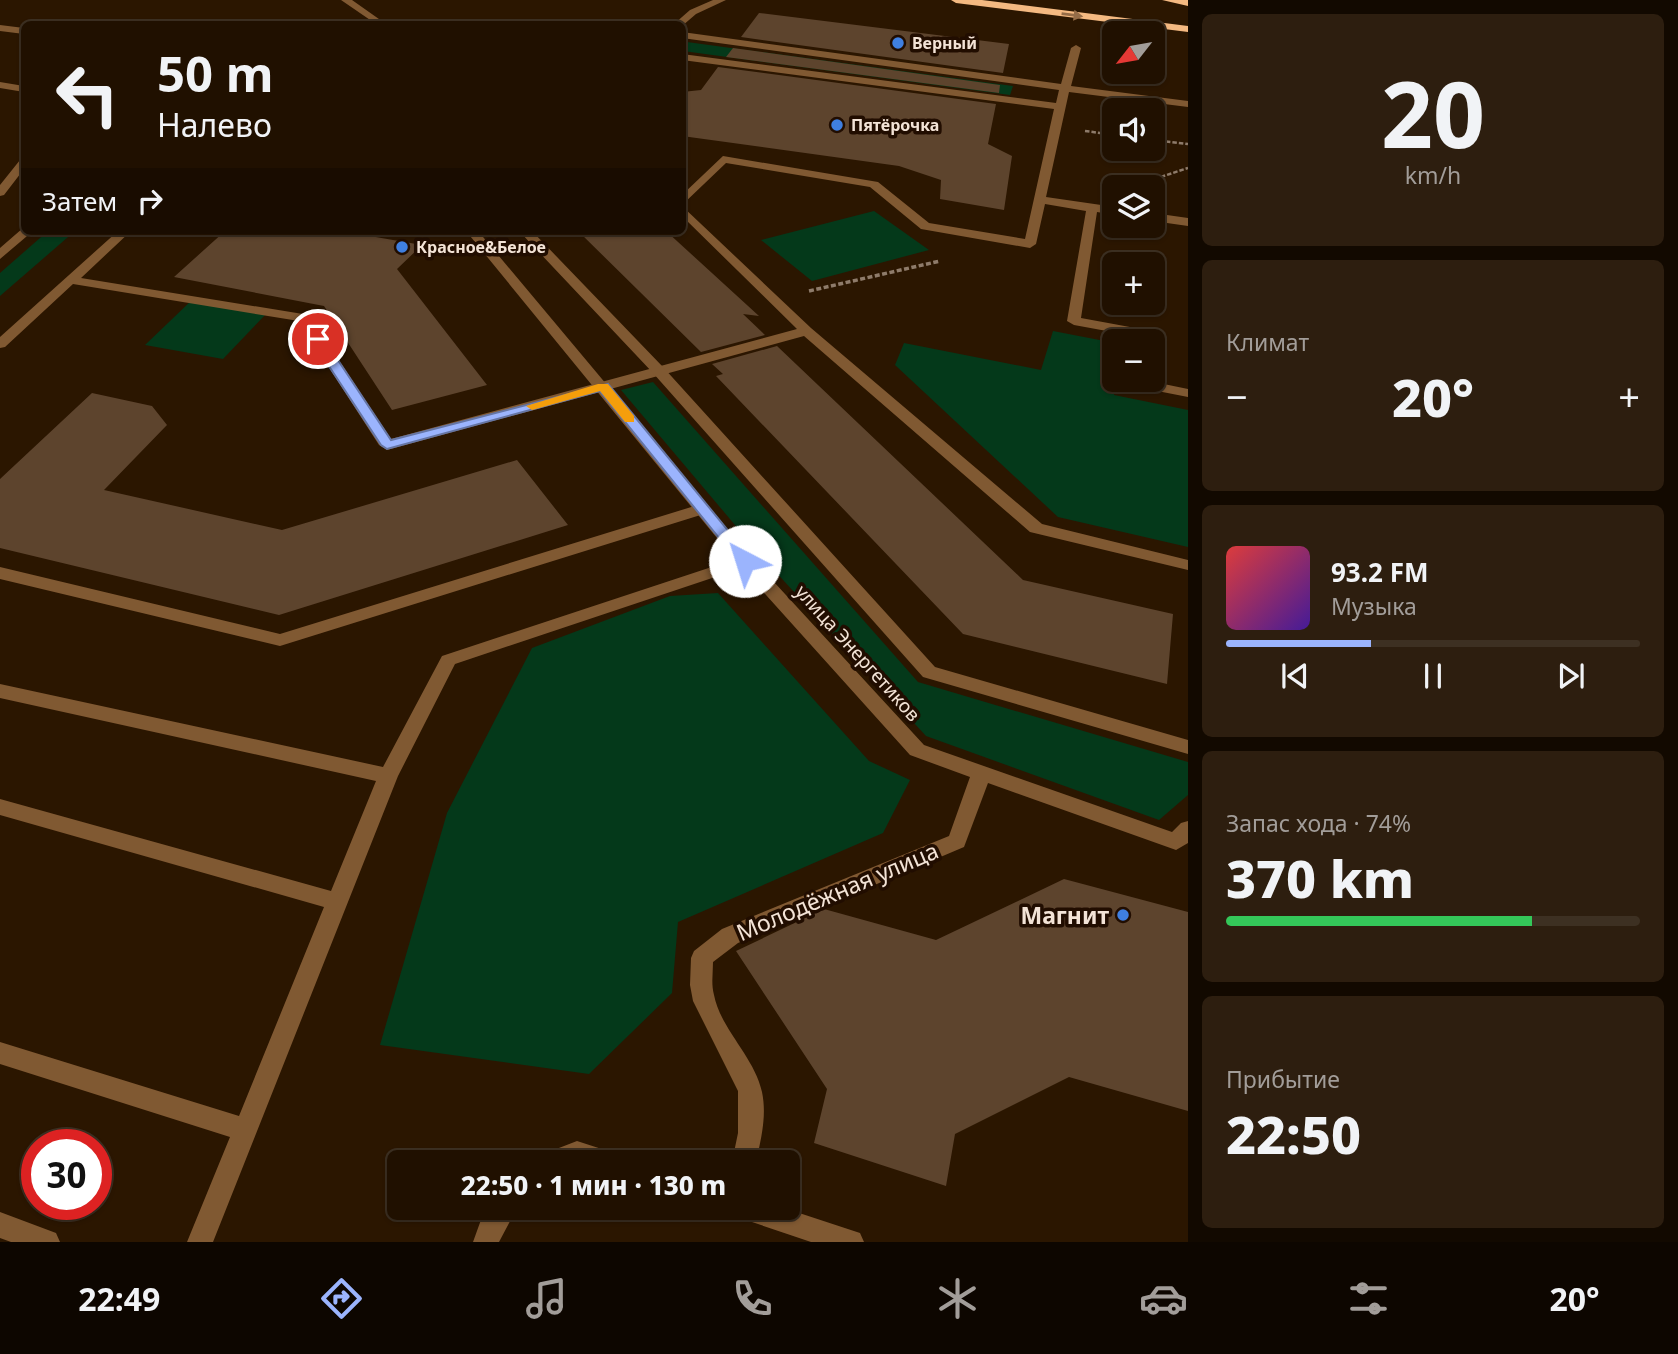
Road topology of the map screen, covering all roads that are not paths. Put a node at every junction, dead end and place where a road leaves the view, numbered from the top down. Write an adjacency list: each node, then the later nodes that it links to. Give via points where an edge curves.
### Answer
1 (346, 0): 8 (street)
2 (691, 0): 7 (street)
3 (721, 0): 7 (street)
4 (956, 0): 11 (highway, one-way to 11)
5 (1167, 0): 6 (highway)
6 (1188, 3)
7 (694, 12): 9 (street)
8 (378, 21)
9 (683, 21)
10 (0, 28): 12 (street)
11 (1188, 29)
12 (21, 31)
13 (686, 36): 18 (street)
14 (1076, 48): 18 (street)
15 (686, 58): 20 (street)
16 (0, 85): 17 (street)
17 (21, 88)
18 (1065, 88): 19 (street); 20 (street)
19 (1188, 104)
20 (1060, 107): 24 (street)
21 (21, 166): 22 (street)
22 (0, 193)
23 (686, 198): 24 (street, via 723,159 874,184 925,226 1030,244)
24 (1042, 200): 25 (street)
25 (1092, 208): 26 (street); 36 (street, via 1074,321)
26 (1102, 209)
27 (686, 213): 37 (street)
28 (1165, 219): 29 (street)
29 (1188, 222)
30 (22, 235): 34 (street)
31 (121, 235): 35 (street)
32 (475, 235): 40 (street, улица Энергетиков)
33 (529, 235): 39 (street)
34 (0, 255)
35 (70, 280): 38 (street); 40 (street, via 304,318 387,445)
36 (1119, 329)
37 (806, 331): 39 (street); 45 (street, via 1036,528)
38 (0, 344)
39 (658, 370): 40 (street); 48 (street, via 929,672)
40 (603, 387): 43 (street, улица Энергетиков)
41 (1165, 389): 42 (street)
42 (1188, 393)
43 (701, 509): 44 (street, улица Энергетиков); 46 (street, via 280,640)
44 (745, 561): 49 (street, улица Энергетиков, via 916,750); 50 (street, via 448,660)
45 (1188, 565)
46 (0, 573)
47 (0, 691): 50 (street)
48 (1188, 747)
49 (981, 774): 52 (street, улица Энергетиков, via 1176,842); 56 (street, Молодёжная улица, via 957,841 730,936 702,958 703,999 742,1069 753,1101)
50 (388, 776): 53 (street)
51 (0, 807): 53 (street)
52 (1188, 829)
53 (337, 902): 55 (street)
54 (0, 1053): 55 (street)
55 (244, 1130): 61 (street)
56 (747, 1150)
57 (495, 1220): 62 (street)
58 (783, 1220): 63 (street)
59 (0, 1225): 60 (street)
60 (47, 1242)
61 (200, 1242)
62 (486, 1242)
63 (851, 1242)

